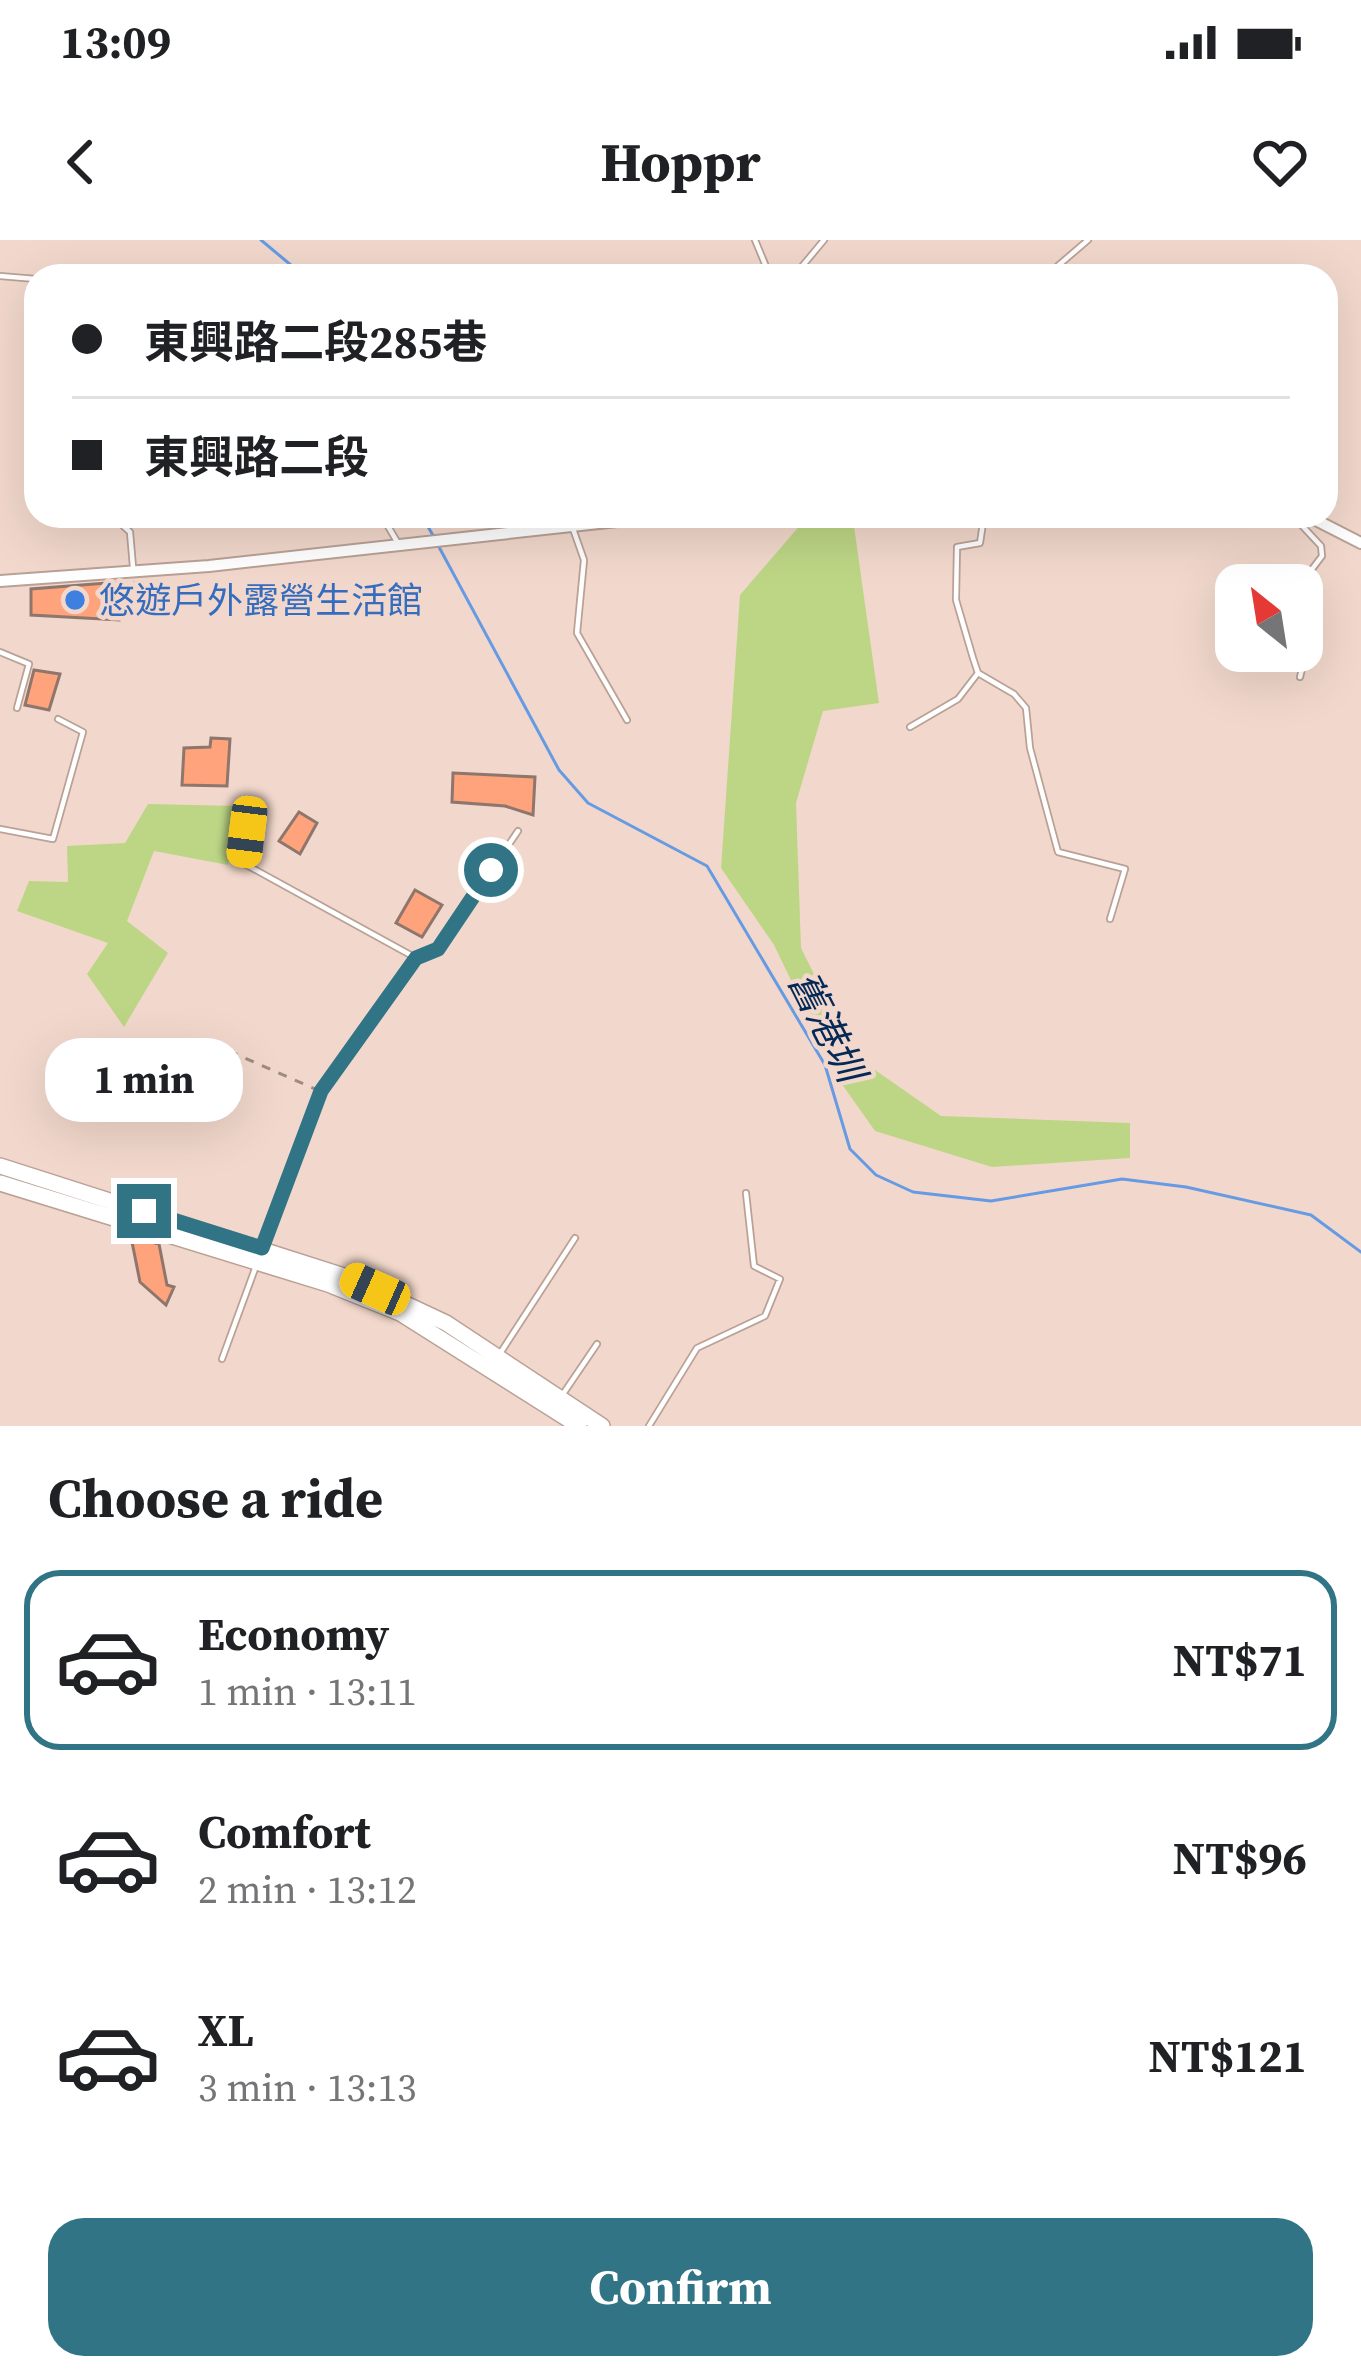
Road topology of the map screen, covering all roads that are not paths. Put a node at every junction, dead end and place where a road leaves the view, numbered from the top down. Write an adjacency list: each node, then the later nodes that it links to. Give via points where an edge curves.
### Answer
1 (824, 240): 3 (lane)
2 (1088, 240): 4 (lane)
3 (804, 264)
4 (1060, 264)
5 (126, 528): 15 (lane)
6 (389, 528): 13 (lane)
7 (552, 528): 13 (street)
8 (573, 528): 23 (lane, via 584,560 577,634)
9 (982, 528): 19 (lane, via 980,543 957,547 956,600)
10 (1304, 528): 14 (lane, via 1321,546)
11 (1332, 528): 12 (street)
12 (1361, 543)
13 (399, 545): 15 (street)
14 (1316, 564)
15 (134, 573): 16 (street)
16 (0, 581)
17 (0, 652): 21 (lane, via 29,664)
18 (1301, 672): 20 (lane)
19 (978, 673): 24 (lane, via 958,699); 28 (lane, via 1026,708 1058,852 1125,868)
20 (1300, 676)
21 (17, 708)
22 (58, 719): 26 (lane, via 83,732 53,839)
23 (627, 720)
24 (910, 727)
25 (251, 801): 29 (lane, via 243,863)
26 (0, 829)
27 (518, 831): 29 (lane, via 438,949)
28 (1110, 919)
29 (416, 958): 35 (lane, via 321,1091)
30 (0, 1166): 33 (main road)
31 (0, 1183): 33 (main road)
32 (746, 1193): 42 (lane, via 754,1266 780,1279 765,1316 697,1348)
33 (102, 1207): 35 (main road)
34 (575, 1238): 38 (lane)
35 (259, 1256): 37 (lane); 38 (main road)
36 (597, 1344): 39 (lane)
37 (223, 1359)
38 (494, 1361): 39 (main road)
39 (557, 1404): 40 (main road); 41 (main road)
40 (579, 1426)
41 (602, 1426)
42 (649, 1426)

